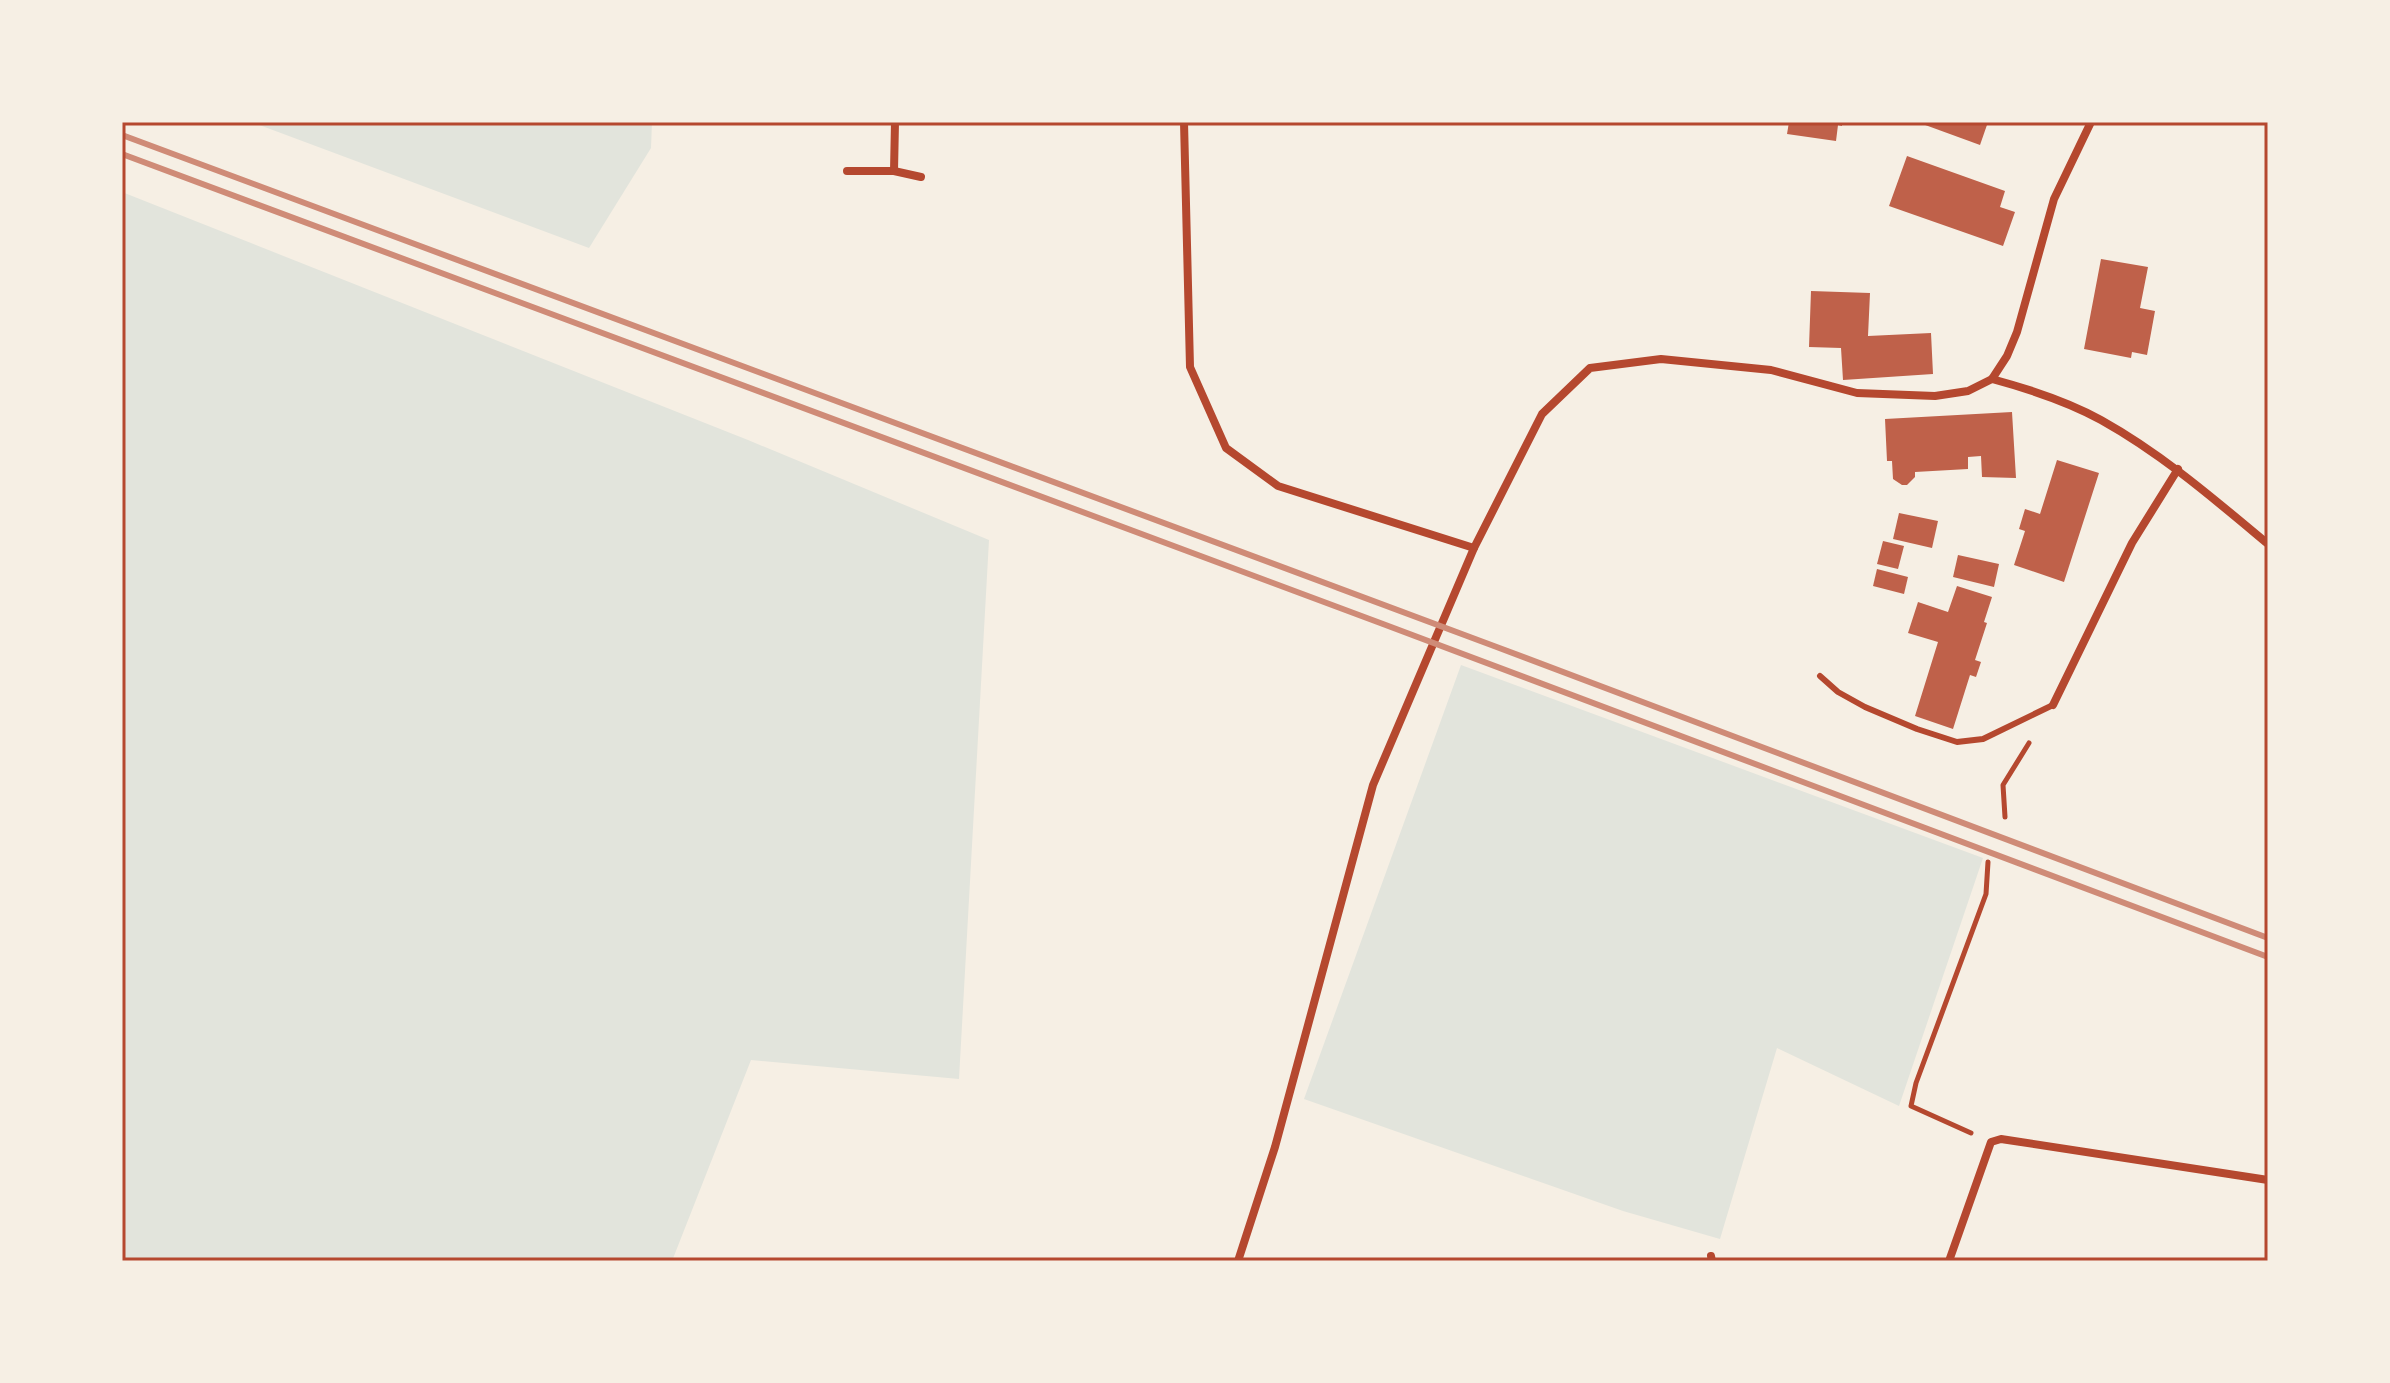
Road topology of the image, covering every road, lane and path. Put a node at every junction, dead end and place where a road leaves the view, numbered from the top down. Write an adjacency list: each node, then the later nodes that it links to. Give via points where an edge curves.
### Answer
1 (895, 122): 5 (street)
2 (1184, 122): 10 (street, via 1190,367 1226,448 1278,486)
3 (2091, 122): 7 (street, via 2054,199 2017,332)
4 (847, 171): 5 (street)
5 (894, 171): 6 (street)
6 (921, 177)
7 (1992, 379): 8 (street, via 2099,419); 10 (street, via 1968,391 1935,396 1857,393 1771,370 1661,359 1590,368 1542,414)
8 (2178, 469): 9 (street); 12 (street, via 2132,543)
9 (2268, 544)
10 (1474, 548): 17 (street, via 1373,785 1275,1147)
11 (1820, 676): 12 (lane, via 1865,707 1957,742 1983,739)
12 (2053, 705): 13 (path, via 2003,785)
13 (2005, 817)
14 (1988, 862): 15 (path, via 1986,894 1911,1106)
15 (1991, 1142): 16 (street, via 2001,1139); 18 (street)
16 (2268, 1180)
17 (1238, 1261)
18 (1949, 1261)

